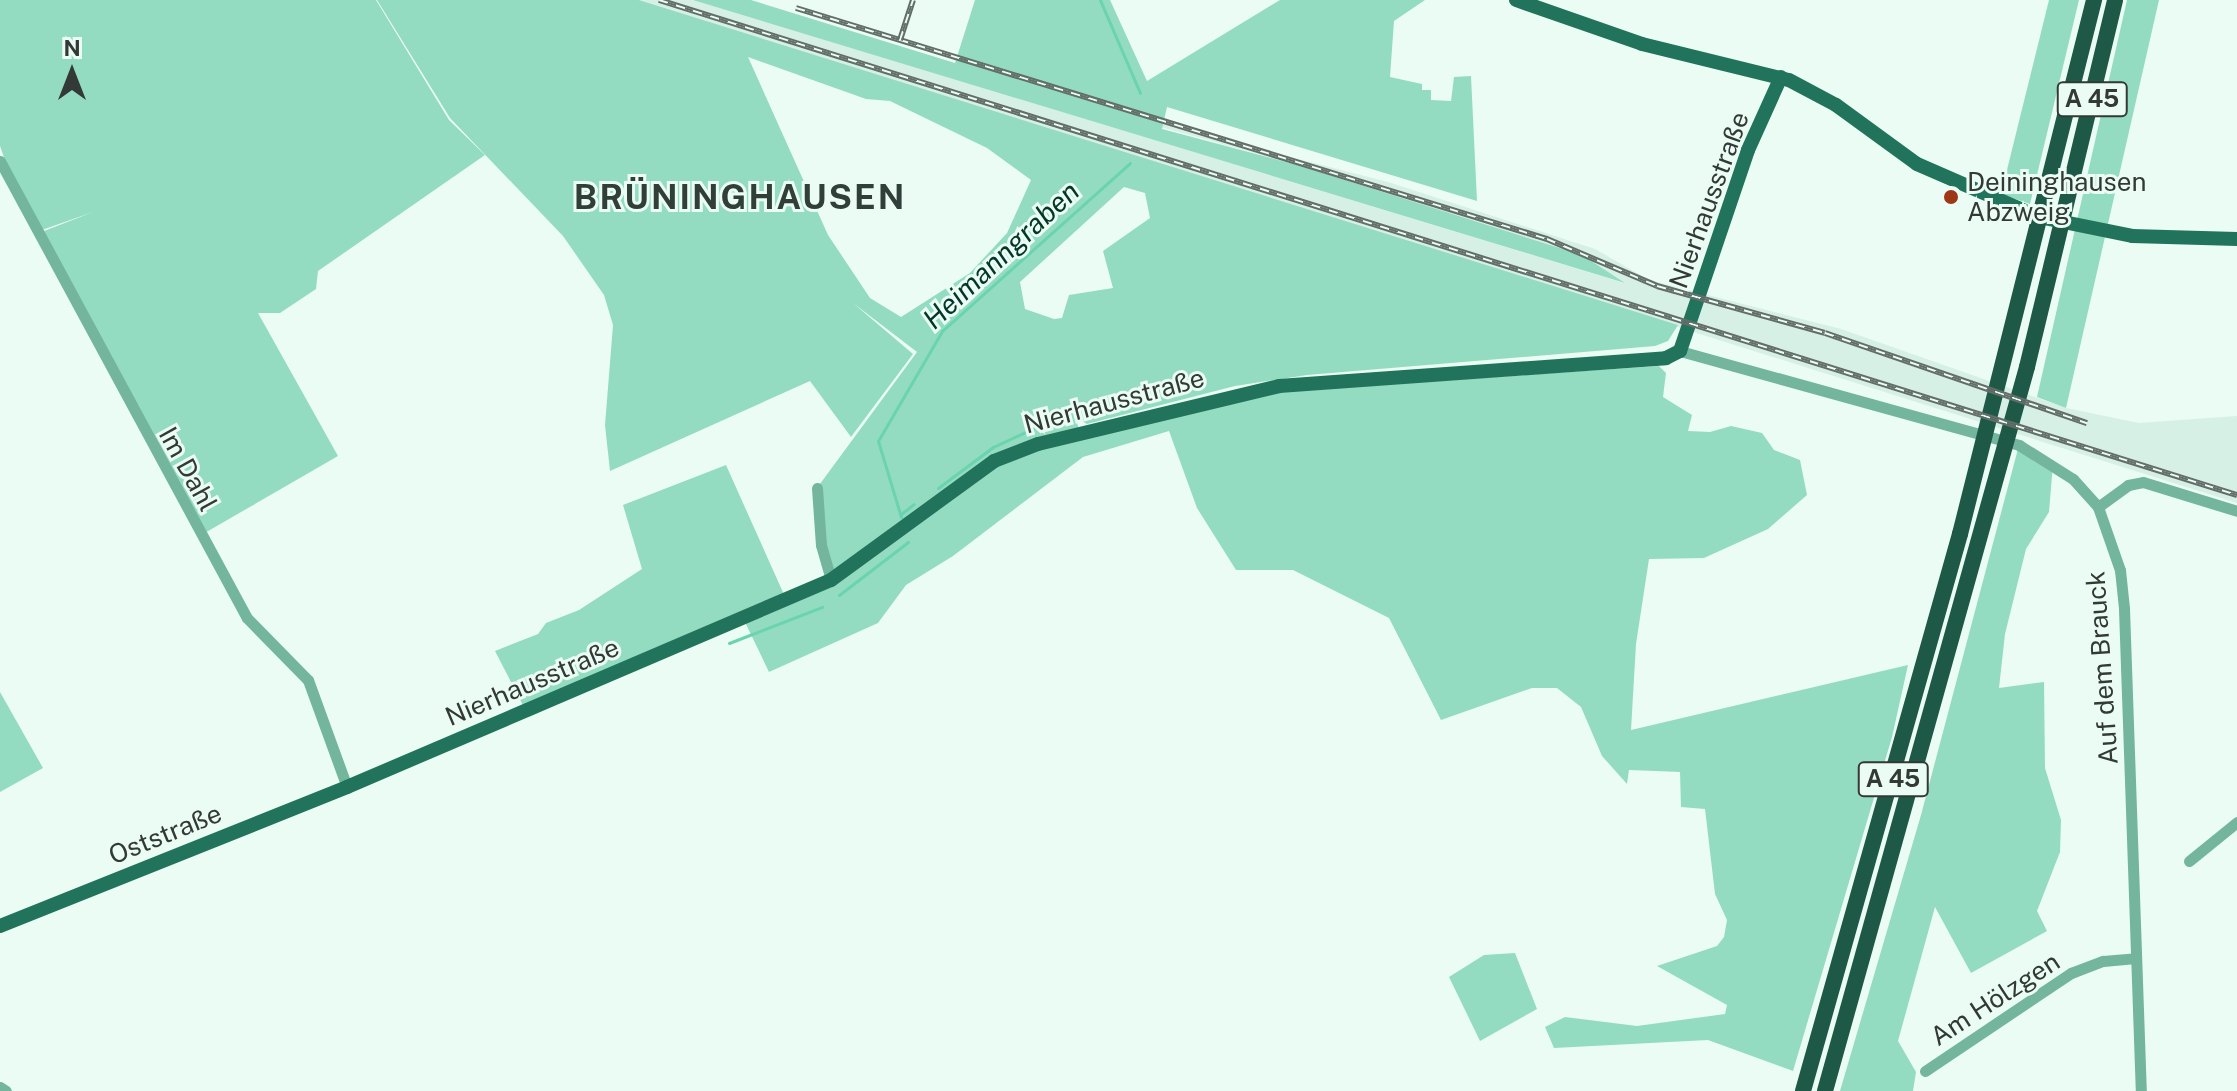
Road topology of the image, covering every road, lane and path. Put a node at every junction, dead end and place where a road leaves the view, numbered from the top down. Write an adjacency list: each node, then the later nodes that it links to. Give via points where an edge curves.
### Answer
1 (1516, 0): 4 (main road, via 1642,44)
2 (2094, 0): 20 (highway, A 45, via 1977,464)
3 (2115, 0): 21 (highway, A 45, via 2027,367)
4 (1781, 77): 6 (main road, via 1836,105 1917,164 1996,202 2132,236); 7 (main road, Nierhausstraße, via 1748,150)
5 (0, 161): 12 (street, Im Dahl, via 70,299 247,618 308,680)
6 (2237, 239)
7 (1680, 351): 9 (street, Auf dem Brauck, via 2019,445 2073,479); 11 (main road, Nierhausstraße, via 1666,358 1279,386 1038,444 994,461)
8 (817, 488): 11 (street, via 821,545)
9 (2098, 507): 10 (street, via 2128,485 2143,482); 16 (street, Auf dem Brauck, via 2120,570 2125,611)
10 (2237, 511)
11 (831, 580): 12 (main road, Nierhausstraße)
12 (347, 787): 15 (main road, Oststraße)
13 (2237, 822): 14 (street)
14 (2189, 861)
15 (0, 926)
16 (2136, 958): 17 (street, Am Hölzgen, via 2103,961 2071,973); 22 (street, Auf dem Brauck)
17 (1925, 1071)
18 (0, 1087): 19 (street)
19 (6, 1091)
20 (1803, 1091)
21 (1825, 1091)
22 (2141, 1091)

